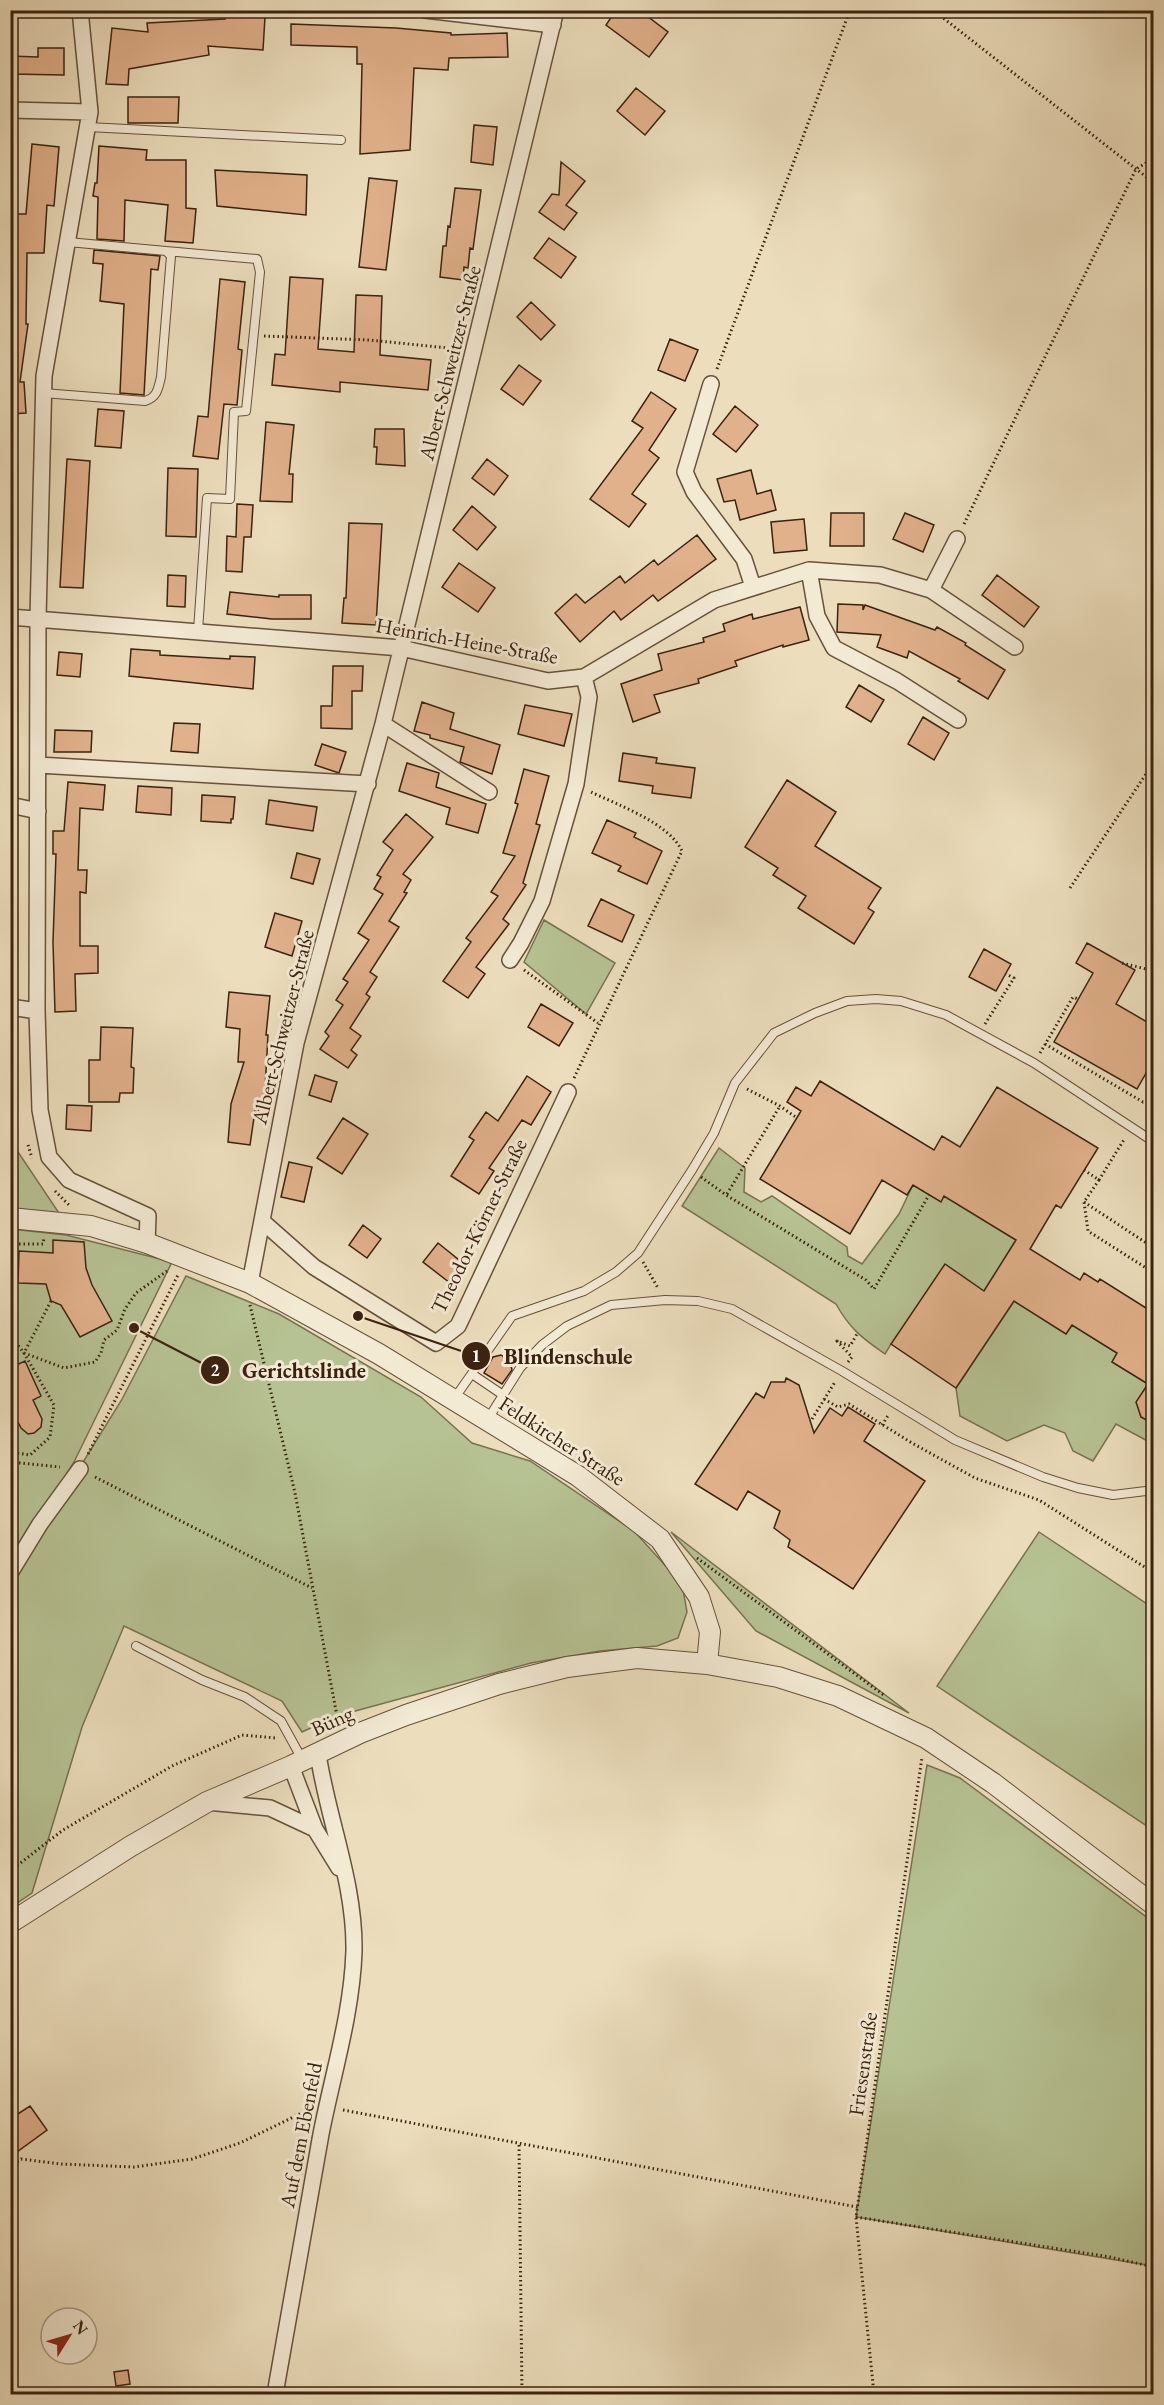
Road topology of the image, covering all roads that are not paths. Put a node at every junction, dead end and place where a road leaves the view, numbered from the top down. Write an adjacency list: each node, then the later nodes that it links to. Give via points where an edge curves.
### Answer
1 (80, 10): 5 (street)
2 (425, 10): 3 (street)
3 (555, 18): 19 (street, Albert-Schweitzer-Straße)
4 (10, 110): 5 (street)
5 (89, 120): 6 (lane); 7 (street)
6 (341, 140)
7 (68, 242): 8 (lane); 10 (street)
8 (166, 251): 10 (lane, via 171,256 161,377 153,398 145,401); 17 (lane, via 257,259 260,272 246,411 234,412 230,499 207,498)
9 (711, 384): 13 (street, via 684,472 694,492 744,559)
10 (43, 393): 16 (street)
11 (957, 539): 14 (street)
12 (809, 570): 13 (street, Heinrich-Heine-Straße); 14 (street, Heinrich-Heine-Straße, via 880,575); 21 (street, via 817,616 834,648 897,681)
13 (753, 586): 20 (street, Heinrich-Heine-Straße, via 714,600)
14 (931, 590): 18 (street, Heinrich-Heine-Straße)
15 (10, 617): 16 (street, Heinrich-Heine-Straße)
16 (38, 618): 17 (street, Heinrich-Heine-Straße); 23 (street)
17 (198, 631): 19 (street, Heinrich-Heine-Straße)
18 (1015, 647)
19 (400, 648): 20 (street, Heinrich-Heine-Straße, via 548,681); 22 (street, Albert-Schweitzer-Straße)
20 (584, 677): 28 (street, via 589,698 576,784 542,900)
21 (958, 720)
22 (383, 724): 24 (street, Albert-Schweitzer-Straße); 25 (street)
23 (38, 765): 24 (street); 27 (street)
24 (368, 784): 34 (street, Albert-Schweitzer-Straße, via 296,1043)
25 (489, 792)
26 (10, 806): 27 (street)
27 (38, 811): 30 (street)
28 (510, 960)
29 (10, 1007): 30 (street)
30 (38, 1011): 35 (street, via 40,1110 50,1156 69,1180 148,1216)
31 (568, 1092): 34 (street, Theodor-Körner-Straße, via 458,1326 436,1343 314,1267)
32 (1154, 1142): 37 (lane, via 1034,1063 946,1016 901,1001 847,1001 774,1033 735,1083 714,1133 638,1253 584,1291 512,1316)
33 (10, 1218): 35 (street, Feldkircher Straße, via 91,1226)
34 (262, 1221): 36 (street, Albert-Schweitzer-Straße)
35 (147, 1243): 36 (street, Feldkircher Straße)
36 (250, 1283): 39 (street, Feldkircher Straße)
37 (472, 1374): 38 (lane); 39 (lane)
38 (503, 1395): 40 (lane); 42 (lane, via 520,1368 567,1326 611,1305 698,1301 732,1309 955,1440 1042,1477 1113,1495)
39 (453, 1400): 40 (street, Feldkircher Straße)
40 (487, 1420): 45 (street, Feldkircher Straße, via 578,1476 660,1539 699,1597 710,1632)
41 (80, 1469): 43 (street)
42 (1154, 1490)
43 (10, 1573)
44 (136, 1646): 46 (lane, via 245,1697 281,1721)
45 (707, 1664): 46 (street, Büng, via 638,1658 567,1667 499,1684 405,1715); 50 (street, Büng, via 778,1677 838,1696 926,1738 993,1783)
46 (304, 1760): 47 (street, Büng); 48 (street, Auf dem Ebenfeld); 49 (street, Auf dem Ebenfeld, via 331,1821)
47 (207, 1802): 48 (street, via 270,1808); 51 (street, Büng)
48 (315, 1829): 49 (street, Auf dem Ebenfeld)
49 (348, 1883): 52 (street, Auf dem Ebenfeld, via 354,1949 347,2016)
50 (1154, 1905)
51 (10, 1923)
52 (275, 2394)

